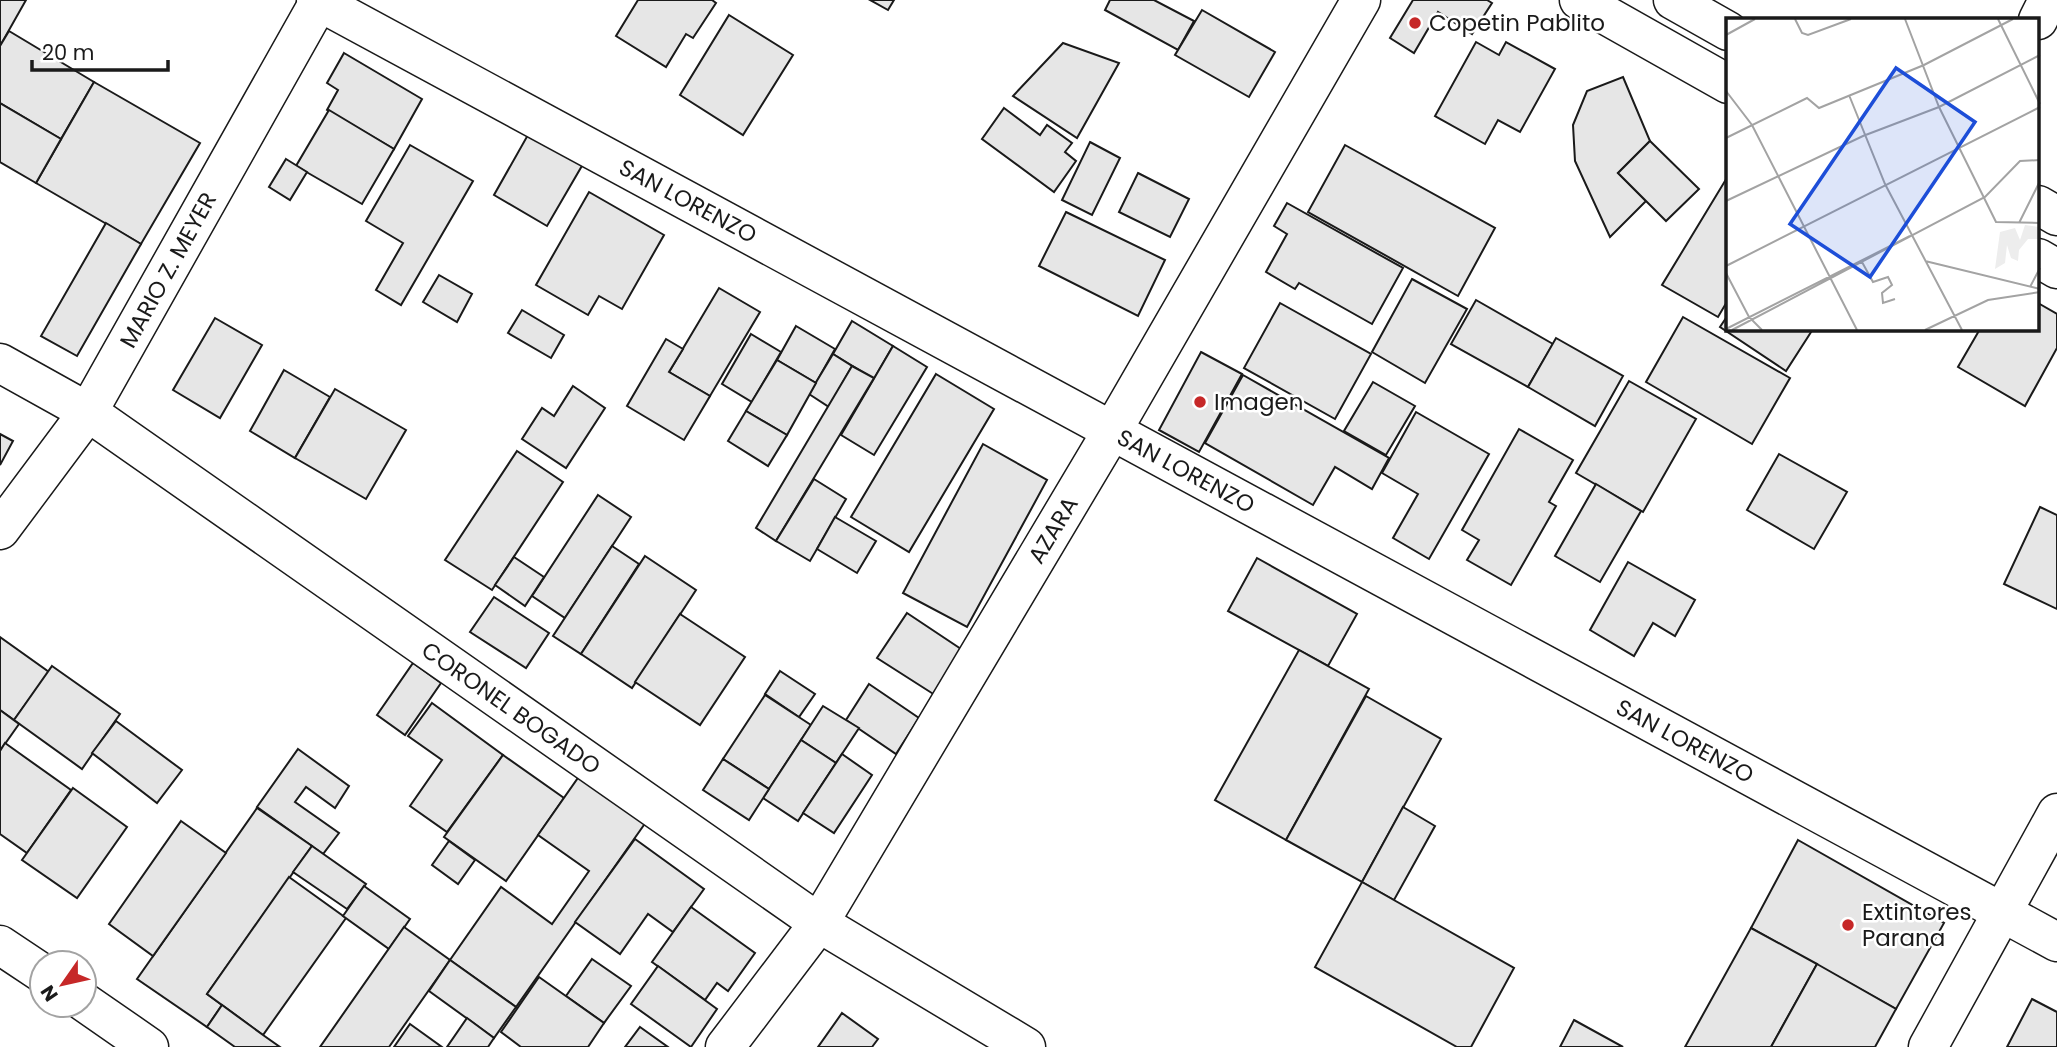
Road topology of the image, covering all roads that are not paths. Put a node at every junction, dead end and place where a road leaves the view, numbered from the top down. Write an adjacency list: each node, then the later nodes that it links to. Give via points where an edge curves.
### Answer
1 (1361, 0): 15 (street, AZARA)
2 (1580, 0): 8 (street)
3 (1673, 0): 7 (street)
4 (2048, 0): 6 (street)
5 (319, 1): 14 (street, MARIO Z. MEYER); 15 (street, SAN LORENZO)
6 (2039, 18)
7 (1726, 30)
8 (1726, 83)
9 (2039, 206): 10 (street)
10 (2057, 216)
11 (2039, 259): 12 (street)
12 (2057, 269)
13 (0, 363): 14 (street, CORONEL BOGADO)
14 (88, 412): 16 (street, MARIO Z. MEYER); 19 (street, CORONEL BOGADO)
15 (1112, 431): 18 (street, SAN LORENZO); 19 (street, AZARA)
16 (0, 530)
17 (2057, 813): 18 (street)
18 (2002, 912): 20 (street, SAN LORENZO); 27 (street)
19 (819, 923): 25 (street, AZARA); 26 (street, CORONEL BOGADO)
20 (2057, 942)
21 (0, 944): 22 (street)
22 (28, 963)
23 (98, 1012): 24 (street)
24 (149, 1047)
25 (725, 1047)
26 (1026, 1047)
27 (1928, 1047)

